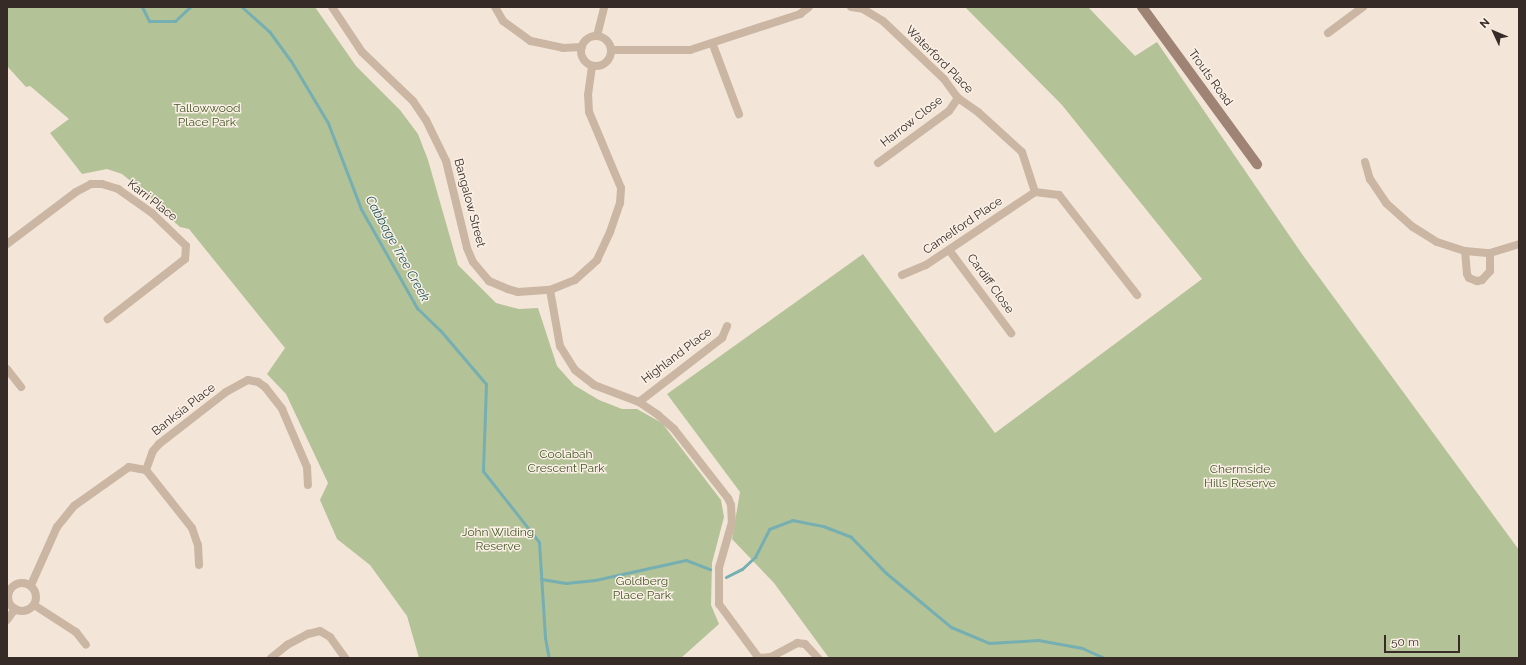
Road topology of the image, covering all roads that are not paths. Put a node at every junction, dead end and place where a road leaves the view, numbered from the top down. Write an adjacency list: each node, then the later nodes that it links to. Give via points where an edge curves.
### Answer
1 (332, 7): 26 (street, Bangalow Street, via 362,52 413,101 426,120 446,161 467,248 477,268 489,281 508,290)
2 (495, 7): 11 (street, via 503,20 531,41 563,48)
3 (604, 7): 9 (street)
4 (809, 7): 10 (street, via 800,14)
5 (851, 7): 14 (street, Waterford Place, via 863,9 883,21 944,79)
6 (1142, 7): 18 (street, Trouts Road)
7 (1363, 7): 8 (street)
8 (1328, 33)
9 (597, 36): 11 (street, via 587,39); 12 (street, via 605,39)
10 (712, 44): 12 (street, via 675,51); 15 (street)
11 (582, 47): 13 (street, via 584,61)
12 (611, 50): 13 (street, via 606,63)
13 (592, 66): 26 (street, Bangalow Street, via 588,95 589,112 617,175 621,188 620,203 610,232 593,266 575,280)
14 (958, 98): 17 (street, Harrow Close, via 949,111); 19 (street, Waterford Place, via 1022,152)
15 (739, 114)
16 (1365, 162): 23 (street, via 1376,191 1398,215 1437,242)
17 (878, 163)
18 (1257, 164)
19 (1035, 192): 22 (street, Camelford Place); 27 (street, via 1059,194)
20 (7, 244): 28 (street, Karri Place, via 76,192 91,184 102,184 118,189 152,213 186,246 185,259)
21 (1519, 244): 24 (street)
22 (949, 250): 25 (street, Camelford Place, via 926,265); 30 (street, Cardiff Close)
23 (1465, 251): 24 (street); 24 (street, via 1467,274 1469,278 1477,281 1482,280 1490,271)
24 (1490, 252)
25 (902, 275)
26 (550, 290): 33 (street, via 560,346 575,370 594,384)
27 (1137, 295)
28 (108, 319)
29 (727, 326): 33 (street, Highland Place, via 722,338)
30 (1011, 333)
31 (7, 370): 32 (street)
32 (21, 387)
33 (639, 402): 45 (street, via 674,429 731,505 732,522 719,568 719,604)
34 (146, 470): 35 (street, Banksia Place, via 153,451 159,444 226,392 248,380 265,387 282,409 307,467); 36 (street, via 192,528 198,545); 37 (street, via 130,467 74,506 57,527)
35 (308, 485)
36 (199, 565)
37 (31, 585): 38 (street, via 20,583); 39 (street, via 36,594)
38 (9, 587): 40 (street, via 9,602)
39 (34, 605): 40 (street, via 26,611); 42 (street, via 76,632)
40 (15, 609): 41 (street)
41 (7, 620)
42 (86, 645)
43 (271, 658): 44 (street, via 287,645 320,631 330,637)
44 (345, 658)
45 (757, 658): 46 (street, via 771,657 797,643 805,644)
46 (818, 658)

